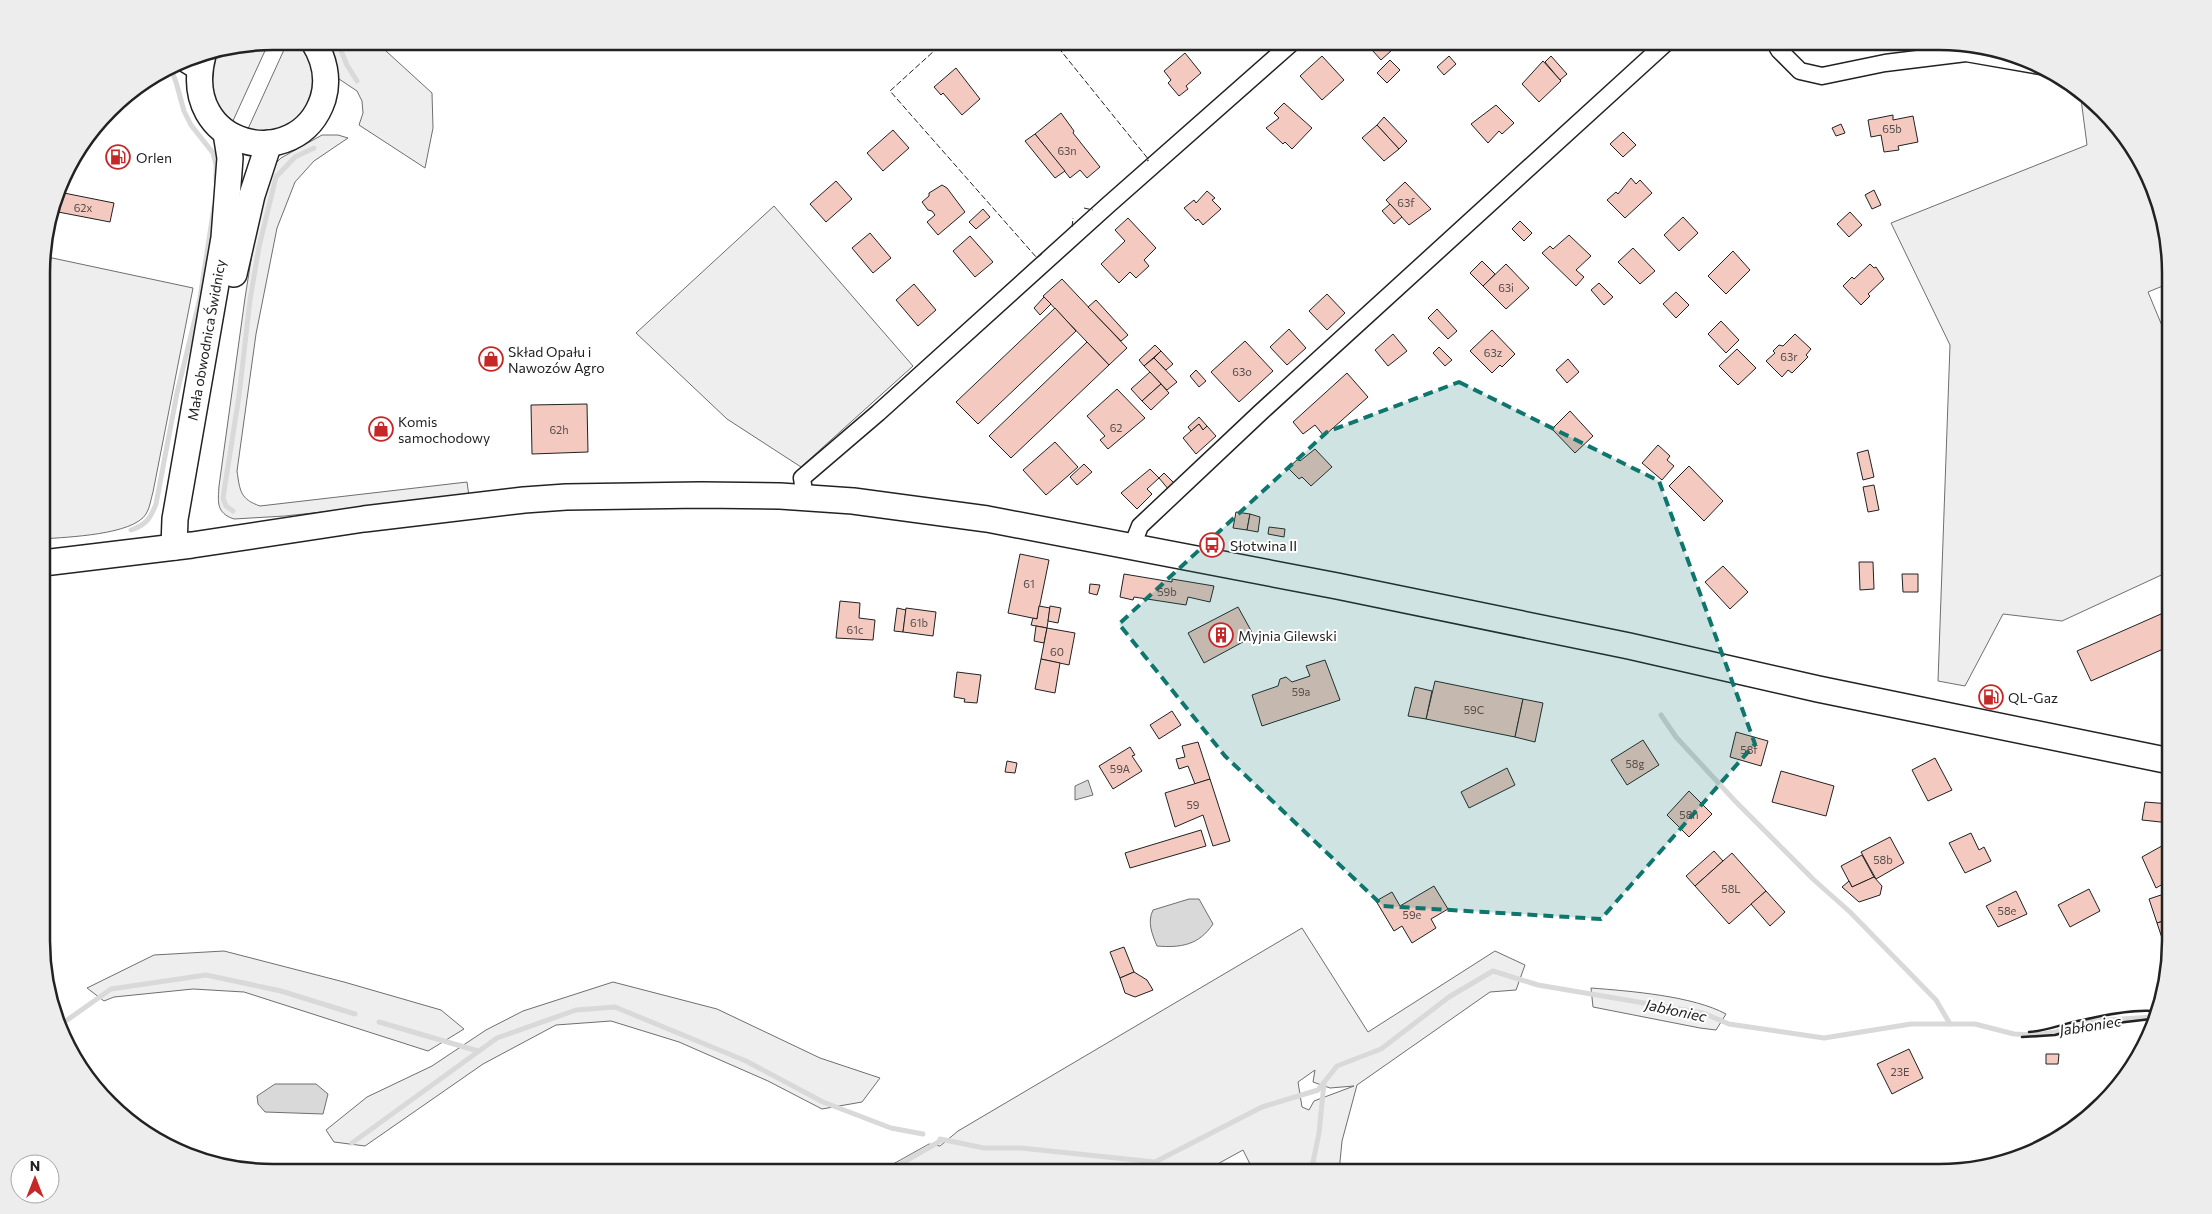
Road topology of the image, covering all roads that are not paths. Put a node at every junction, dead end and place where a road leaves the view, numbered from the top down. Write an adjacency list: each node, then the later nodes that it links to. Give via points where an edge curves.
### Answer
1 (318, 50): 8 (main road, via 324,66 326,88 321,104 300,131)
2 (1284, 50): 9 (street, via 878,413)
3 (1658, 50): 11 (street, via 1140,526)
4 (1779, 50): 5 (street, via 1800,71 1822,76 1884,63 1966,53)
5 (2001, 59)
6 (194, 65): 7 (main road, via 201,100 216,124)
7 (226, 133): 8 (main road, via 251,143); 10 (main road, Mała obwodnica Świdnicy, via 230,158 224,238 175,520)
8 (269, 143): 10 (main road, Mała obwodnica Świdnicy, via 252,196 234,273 192,521)
9 (803, 488): 10 (main road, via 701,495 524,500 364,519); 11 (main road)
10 (183, 546): 12 (main road)
11 (1132, 546): 13 (main road, via 1630,646 1818,689)
12 (50, 562)
13 (2162, 759)

